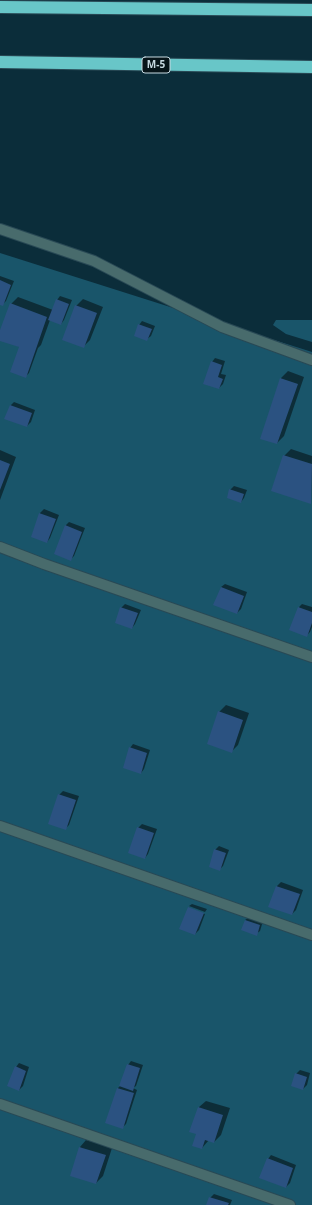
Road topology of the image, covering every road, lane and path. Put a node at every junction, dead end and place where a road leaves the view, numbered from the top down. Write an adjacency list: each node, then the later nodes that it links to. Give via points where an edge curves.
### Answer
1 (0, 7): 2 (highway)
2 (312, 10)
3 (0, 62): 4 (highway, М-5)
4 (312, 67)
5 (0, 229): 6 (lane, via 94,261 222,328)
6 (312, 360)
7 (0, 547): 8 (lane)
8 (312, 658)
9 (0, 826): 10 (lane)
10 (312, 935)
11 (0, 1104): 12 (lane)
12 (290, 1205)

